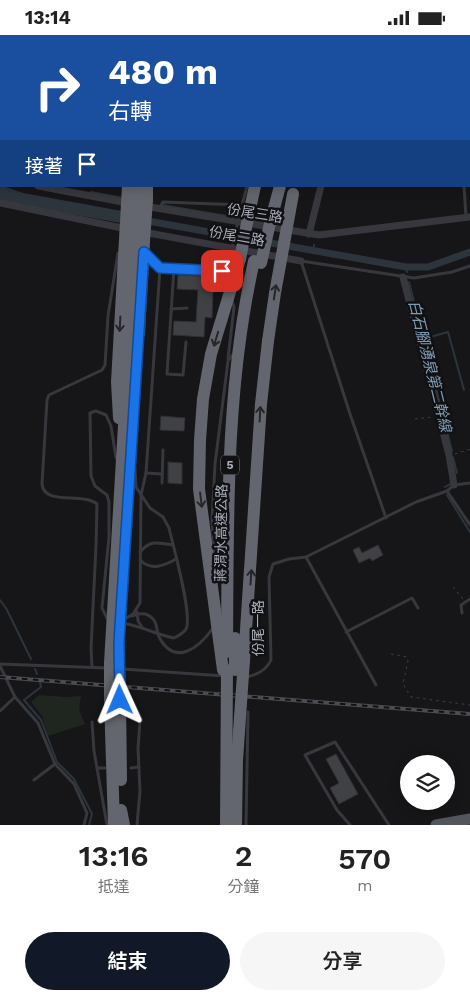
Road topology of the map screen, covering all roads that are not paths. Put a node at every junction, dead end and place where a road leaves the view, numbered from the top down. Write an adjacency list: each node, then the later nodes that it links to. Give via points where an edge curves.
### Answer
1 (44, 187): 12 (street, 份尾三路)
2 (87, 187): 12 (street)
3 (128, 187): 41 (highway, one-way to 41, bridge, via 117,383)
4 (247, 187): 14 (lane)
5 (255, 187): 17 (highway)
6 (271, 187): 18 (highway, 蔣渭水高速公路 / 5)
7 (280, 187): 18 (highway, 蔣渭水高速公路 / 5)
8 (321, 187): 20 (street)
9 (464, 187): 16 (lane)
10 (295, 189): 76 (highway, one-way to 10, bridge, via 261,404 275,293)
11 (144, 191): 22 (highway, bridge)
12 (88, 195): 15 (street, 份尾三路)
13 (0, 203): 19 (street, 份尾二路)
14 (242, 205): 15 (lane, via 163,202); 17 (lane)
15 (158, 209): 20 (street, 份尾三路)
16 (468, 217): 20 (street, 份尾三路, via 329,235)
17 (244, 218): 24 (highway, bridge)
18 (266, 223): 26 (highway, 蔣渭水高速公路 / 5)
19 (121, 227): 21 (lane); 25 (street, 份尾二路)
20 (309, 234)
21 (119, 243)
22 (141, 244): 28 (lane); 38 (highway); 41 (highway)
23 (119, 251): 68 (lane, via 108,316 105,365 102,370 49,395 46,419 42,490 52,496 86,498 96,504)
24 (235, 258): 29 (lane, via 222,271); 31 (highway)
25 (301, 261): 30 (lane, 份尾二路); 47 (lane)
26 (257, 262): 35 (highway, 蔣渭水高速公路 / 5, via 246,294); 69 (highway, 蔣渭水高速公路 / 5, via 240,405)
27 (470, 266): 30 (lane, 份尾二路, via 425,277)
28 (160, 268): 29 (lane); 39 (lane)
29 (174, 268): 33 (lane)
30 (403, 277): 44 (street)
31 (230, 293): 36 (lane, via 234,307); 59 (highway, one-way to 59, via 209,363 200,440 199,489)
32 (187, 308): 33 (lane)
33 (171, 309): 34 (lane, via 167,374 183,375)
34 (186, 342)
35 (240, 345): 36 (lane); 69 (highway, 蔣渭水高速公路 / 5, via 230,459)
36 (228, 361): 55 (lane, via 212,521)
37 (163, 450): 40 (lane)
38 (131, 454): 46 (lane, via 136,487); 62 (highway)
39 (146, 473): 40 (lane); 46 (lane)
40 (162, 474): 42 (lane)
41 (122, 478): 50 (highway)
42 (162, 483)
43 (470, 483): 44 (lane)
44 (454, 485): 45 (lane, 份尾一路)
45 (447, 491): 47 (lane, 份尾一路); 48 (lane)
46 (141, 495): 49 (lane, via 150,508 164,517); 51 (lane)
47 (386, 518): 52 (lane, 份尾一路)
48 (470, 525)
49 (173, 545): 51 (lane, via 156,542 146,545); 53 (lane)
50 (118, 549): 62 (highway); 62 (lane, via 115,447 106,415 96,411 90,413 91,476 95,485 108,495 109,501 102,608 106,618)
51 (139, 553): 54 (lane)
52 (306, 557): 65 (lane); 69 (lane, 份尾一路, via 278,562 271,567 271,660 268,666 261,673 246,677)
53 (176, 559): 54 (lane, via 153,567 144,565); 66 (lane, via 188,622 186,629 174,638)
54 (140, 560): 60 (lane, via 141,595)
55 (217, 578)
56 (217, 587): 59 (lane)
57 (470, 599): 61 (lane, via 461,605)
58 (418, 608): 65 (lane, via 412,598)
59 (215, 609): 63 (highway)
60 (137, 611): 62 (lane); 64 (lane, via 138,621); 66 (lane, via 153,619)
61 (462, 613)
62 (120, 621): 64 (lane); 83 (highway, bridge, via 114,664)
63 (217, 624): 66 (lane, via 203,641 182,652 169,650); 69 (highway)
64 (144, 629): 66 (lane)
65 (346, 632): 70 (lane)
66 (158, 634)
67 (0, 665): 68 (lane, 份尾一路); 71 (lane)
68 (92, 667): 69 (lane, 份尾一路)
69 (230, 675): 76 (highway, 蔣渭水高速公路 / 5, bridge); 89 (highway, 蔣渭水高速公路 / 5, bridge)
70 (376, 685)
71 (15, 697): 72 (lane); 77 (lane, via 38,723)
72 (0, 711)
73 (248, 712): 91 (lane)
74 (140, 721): 78 (lane)
75 (92, 722): 79 (lane)
76 (236, 760): 90 (highway, 蔣渭水高速公路 / 5)
77 (55, 764): 82 (lane); 85 (lane, via 74,784 87,813)
78 (139, 767): 81 (lane); 88 (lane)
79 (97, 768): 80 (lane); 86 (lane)
80 (106, 768)
81 (131, 768)
82 (34, 780)
83 (115, 818): 87 (highway)
84 (470, 819): 94 (main road)
85 (84, 825)
86 (107, 825)
87 (123, 825)
88 (137, 825)
89 (226, 825)
90 (236, 825)
91 (246, 825)
92 (350, 825): 93 (lane, via 337,810 305,755 334,742)
93 (389, 825)
94 (436, 825)

